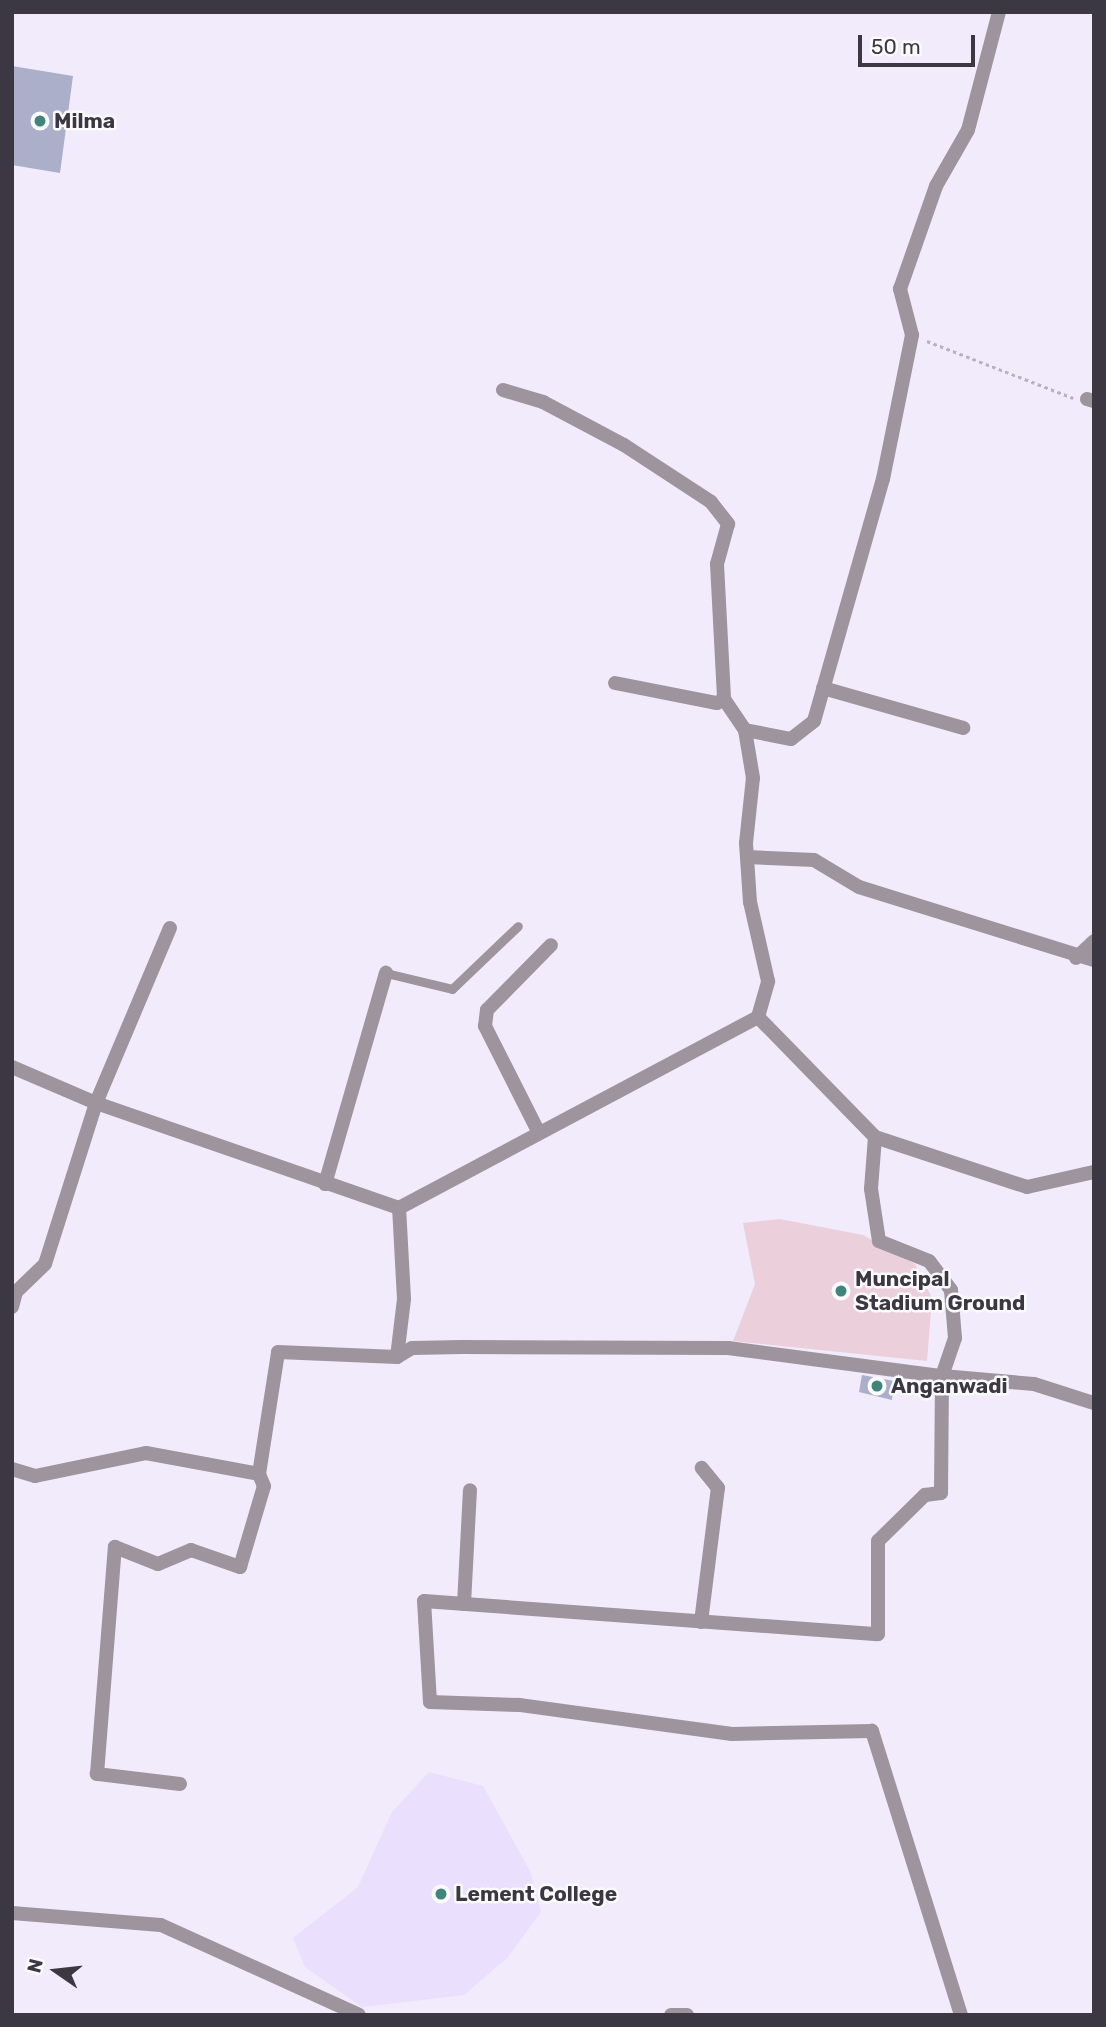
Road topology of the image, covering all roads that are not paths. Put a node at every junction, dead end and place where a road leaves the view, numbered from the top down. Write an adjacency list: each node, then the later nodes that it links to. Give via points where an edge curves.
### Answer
1 (999, 12): 4 (street, via 968,130 932,197 900,289 912,335 883,479)
2 (503, 390): 5 (street, via 543,402 624,445 711,502 727,524 718,564)
3 (615, 683): 5 (street, via 717,703)
4 (823, 688): 6 (street); 7 (street, via 814,721 800,737)
5 (724, 699): 7 (street)
6 (963, 728)
7 (745, 730): 8 (street, via 753,778)
8 (747, 858): 13 (street, via 814,860 859,887); 16 (street, via 768,981)
9 (518, 926): 15 (lane, via 452,989)
10 (170, 928): 18 (street)
11 (1094, 941): 13 (street)
12 (551, 945): 19 (street, via 487,1010 485,1026)
13 (1076, 958): 14 (street)
14 (1094, 960)
15 (386, 973): 22 (street)
16 (758, 1017): 19 (street); 20 (street)
17 (12, 1067): 18 (street)
18 (96, 1103): 22 (street); 24 (street, via 46,1264 16,1292)
19 (540, 1133): 23 (street)
20 (875, 1138): 21 (street, via 1027,1187); 26 (street, via 871,1189 879,1241 929,1261 951,1290 956,1338)
21 (1094, 1172)
22 (325, 1184): 23 (street)
23 (399, 1208): 25 (street, via 404,1299)
24 (12, 1307)
25 (397, 1357): 26 (street, via 412,1348 728,1349); 30 (street, via 278,1352)
26 (942, 1376): 27 (street, via 1034,1384); 33 (street, via 941,1493 925,1494 878,1541 877,1634)
27 (1094, 1403)
28 (12, 1468): 30 (street, via 35,1476 146,1453)
29 (702, 1468): 33 (street, via 718,1488)
30 (259, 1474): 34 (street, via 264,1486 240,1567 191,1550 158,1564 114,1547 97,1774)
31 (470, 1490): 32 (street)
32 (464, 1604): 33 (street); 39 (street, via 424,1601 430,1702 519,1705 732,1734 872,1731)
33 (701, 1622)
34 (180, 1784)
35 (12, 1913): 36 (street, via 161,1925)
36 (359, 2015)
37 (671, 2015): 38 (street)
38 (687, 2015)
39 (961, 2015)

